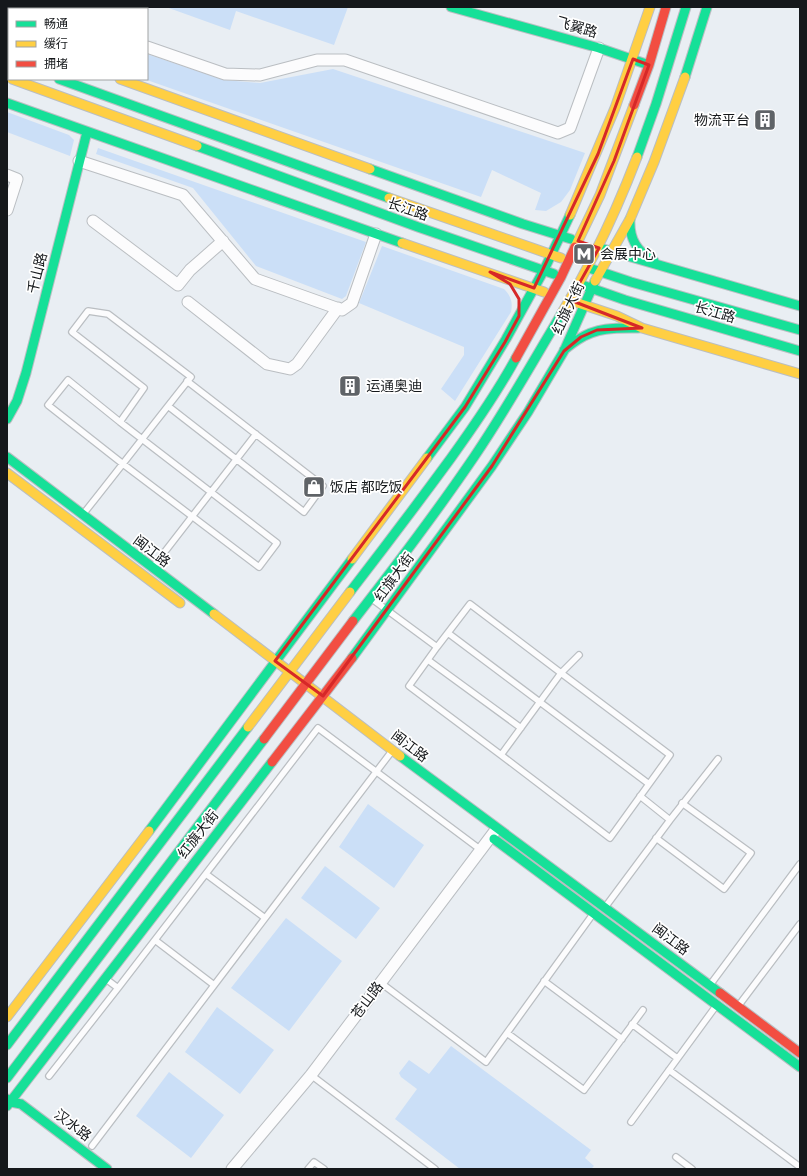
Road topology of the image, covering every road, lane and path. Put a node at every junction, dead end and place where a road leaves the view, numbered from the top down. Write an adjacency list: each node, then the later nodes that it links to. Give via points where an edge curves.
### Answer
1 (451, 7): 7 (main road, 飞翼路)
2 (650, 7): 8 (main road)
3 (666, 7): 9 (main road, 红旗大街)
4 (686, 7): 27 (main road, 红旗大街, via 656,104 622,197)
5 (706, 7): 20 (main road, 红旗大街, via 682,86)
6 (148, 47): 7 (street, via 226,74 260,76 317,60 345,60 558,133 570,128)
7 (598, 48): 8 (main road, 飞翼路)
8 (634, 59): 9 (main road, 飞翼路); 17 (main road, via 601,147)
9 (649, 65): 27 (main road, 红旗大街, via 611,168)
10 (15, 80): 32 (main road, 长江路)
11 (62, 80): 29 (main road, 长江路)
12 (123, 80): 23 (main road)
13 (7, 103): 14 (main road)
14 (87, 132): 15 (main road, 千山路); 24 (main road)
15 (79, 161): 26 (street, via 183,195); 53 (main road, 千山路, via 26,373 17,401)
16 (7, 175): 18 (street, via 17,179)
17 (576, 200): 19 (main road); 25 (main road)
18 (7, 210)
19 (560, 216)
20 (630, 219): 28 (main road, 红旗大街); 31 (main road, via 629,232 638,250)
21 (93, 220): 26 (street, via 178,285 190,270)
22 (548, 222): 23 (main road, via 538,225)
23 (524, 224): 25 (main road)
24 (376, 234): 34 (main road); 44 (street, via 352,303 342,310)
25 (560, 235): 27 (main road); 29 (main road)
26 (223, 241): 44 (street, via 255,279)
27 (589, 245): 28 (main road); 30 (main road, 红旗大街); 30 (main road, 红旗大街)
28 (611, 251): 31 (main road); 33 (main road, 红旗大街)
29 (551, 254): 30 (main road, 长江路); 32 (main road)
30 (578, 264): 33 (main road, 长江路); 35 (main road, 红旗大街); 36 (main road, 红旗大街)
31 (670, 269): 43 (main road)
32 (544, 271): 35 (main road, 长江路); 37 (main road)
33 (600, 271): 38 (main road, 红旗大街); 47 (main road, 长江路)
34 (490, 272): 37 (main road); 45 (main road, via 510,284 518,296)
35 (562, 277): 36 (main road, 长江路); 39 (main road, 红旗大街)
36 (579, 284): 38 (main road, 长江路); 40 (main road, 红旗大街)
37 (534, 288): 39 (main road); 45 (main road)
38 (592, 288): 42 (main road, 红旗大街); 49 (main road, 长江路, via 624,300)
39 (552, 294): 40 (main road); 74 (main road, 红旗大街, via 504,381 472,429)
40 (570, 300): 42 (main road); 65 (main road, 红旗大街, via 476,456)
41 (188, 302): 44 (street, via 267,364 290,369 297,364)
42 (585, 304): 46 (main road); 48 (main road, 红旗大街)
43 (800, 306)
44 (338, 308)
45 (518, 316): 72 (main road, via 465,407)
46 (642, 328): 48 (main road, via 597,330 581,337); 50 (main road)
47 (800, 330)
48 (564, 351): 67 (main road, 红旗大街, via 492,466)
49 (800, 351)
50 (800, 374)
51 (187, 381): 52 (lane); 54 (lane, via 191,377 108,314 88,311 72,332 144,388); 55 (lane)
52 (168, 406): 56 (lane); 58 (lane)
53 (7, 419)
54 (120, 422): 56 (lane); 59 (lane, via 68,380 48,405)
55 (256, 434): 58 (lane); 58 (lane, via 323,486 304,512)
56 (142, 439): 59 (lane); 61 (lane)
57 (7, 457): 62 (main road, 闽江路)
58 (236, 459): 61 (lane)
59 (122, 464): 62 (lane); 63 (lane)
60 (7, 473): 66 (main road, 闽江路)
61 (211, 492): 63 (lane); 63 (lane, via 277,542 259,567)
62 (82, 515): 64 (main road, 闽江路)
63 (192, 516): 64 (lane)
64 (152, 568): 72 (main road, 闽江路)
65 (370, 597): 67 (lane); 76 (main road, 红旗大街)
66 (190, 610)
67 (387, 610): 69 (lane); 78 (main road, 红旗大街)
68 (448, 632): 69 (lane); 75 (lane, via 470,604); 79 (lane)
69 (437, 647): 71 (lane)
70 (579, 656): 75 (lane)
71 (428, 660): 80 (lane); 82 (lane, via 409,686)
72 (275, 661): 73 (main road); 74 (main road, 闽江路)
73 (266, 667): 77 (main road); 110 (main road, via 154,824)
74 (290, 673): 76 (main road, 闽江路); 77 (main road, 红旗大街)
75 (561, 673): 79 (lane); 85 (lane, via 670,755)
76 (305, 684): 77 (main road, 红旗大街); 78 (main road, 闽江路)
77 (302, 695): 78 (main road, 红旗大街); 92 (main road, 红旗大街); 114 (main road, 红旗大街); 121 (main road, 红旗大街)
78 (323, 696): 81 (main road, 闽江路)
79 (540, 701): 80 (lane); 85 (lane)
80 (521, 728): 82 (lane)
81 (392, 750): 84 (lane); 89 (main road, 闽江路)
82 (501, 755): 86 (lane, via 610,838)
83 (718, 758): 87 (lane)
84 (377, 771): 91 (lane); 92 (lane, via 318,728); 97 (lane)
85 (649, 784): 86 (lane)
86 (640, 796): 88 (lane)
87 (682, 803): 88 (lane); 90 (lane, via 751,853 724,890)
88 (670, 820): 90 (lane)
89 (491, 832): 91 (street, 苍山路); 95 (main road, 闽江路); 96 (main road, 闽江路)
90 (656, 838): 95 (lane)
91 (481, 850): 102 (street, 苍山路)
92 (208, 857): 94 (lane); 100 (main road, 红旗大街)
93 (800, 864): 104 (lane)
94 (206, 874): 97 (lane); 99 (lane)
95 (603, 905): 96 (lane); 104 (main road, 闽江路)
96 (594, 913): 101 (lane); 107 (main road, 闽江路)
97 (265, 918): 103 (lane)
98 (800, 924): 108 (lane)
99 (155, 940): 103 (lane); 105 (lane)
100 (106, 979): 105 (lane); 123 (main road, 红旗大街)
101 (544, 981): 112 (lane); 113 (lane)
102 (381, 983): 112 (lane, via 486,1062); 119 (street, 苍山路)
103 (214, 985): 127 (lane)
104 (710, 985): 106 (main road, 闽江路)
105 (118, 988): 120 (lane)
106 (724, 996): 107 (lane); 108 (main road, 闽江路)
107 (717, 1005): 116 (lane); 117 (main road, 闽江路)
108 (738, 1006): 115 (main road, 闽江路)
109 (643, 1010): 111 (lane)
110 (7, 1017)
111 (632, 1024): 113 (lane); 116 (lane)
112 (507, 1033): 113 (lane, via 584,1090)
113 (622, 1038)
114 (7, 1045)
115 (800, 1053)
116 (677, 1058): 118 (lane)
117 (800, 1067)
118 (669, 1070): 126 (lane); 129 (lane)
119 (311, 1075): 131 (street, 苍山路); 134 (lane)
120 (49, 1076)
121 (7, 1078)
122 (7, 1083): 123 (main road)
123 (18, 1093): 124 (main road, 红旗大街); 125 (main road)
124 (8, 1102): 125 (main road, 汉水路)
125 (21, 1104): 130 (main road, 汉水路)
126 (631, 1122)
127 (92, 1146)
128 (676, 1157): 135 (lane)
129 (800, 1167)
130 (107, 1169)
131 (232, 1169)
132 (308, 1169): 133 (lane, via 314,1162)
133 (324, 1169)
134 (435, 1169)
135 (692, 1169)

